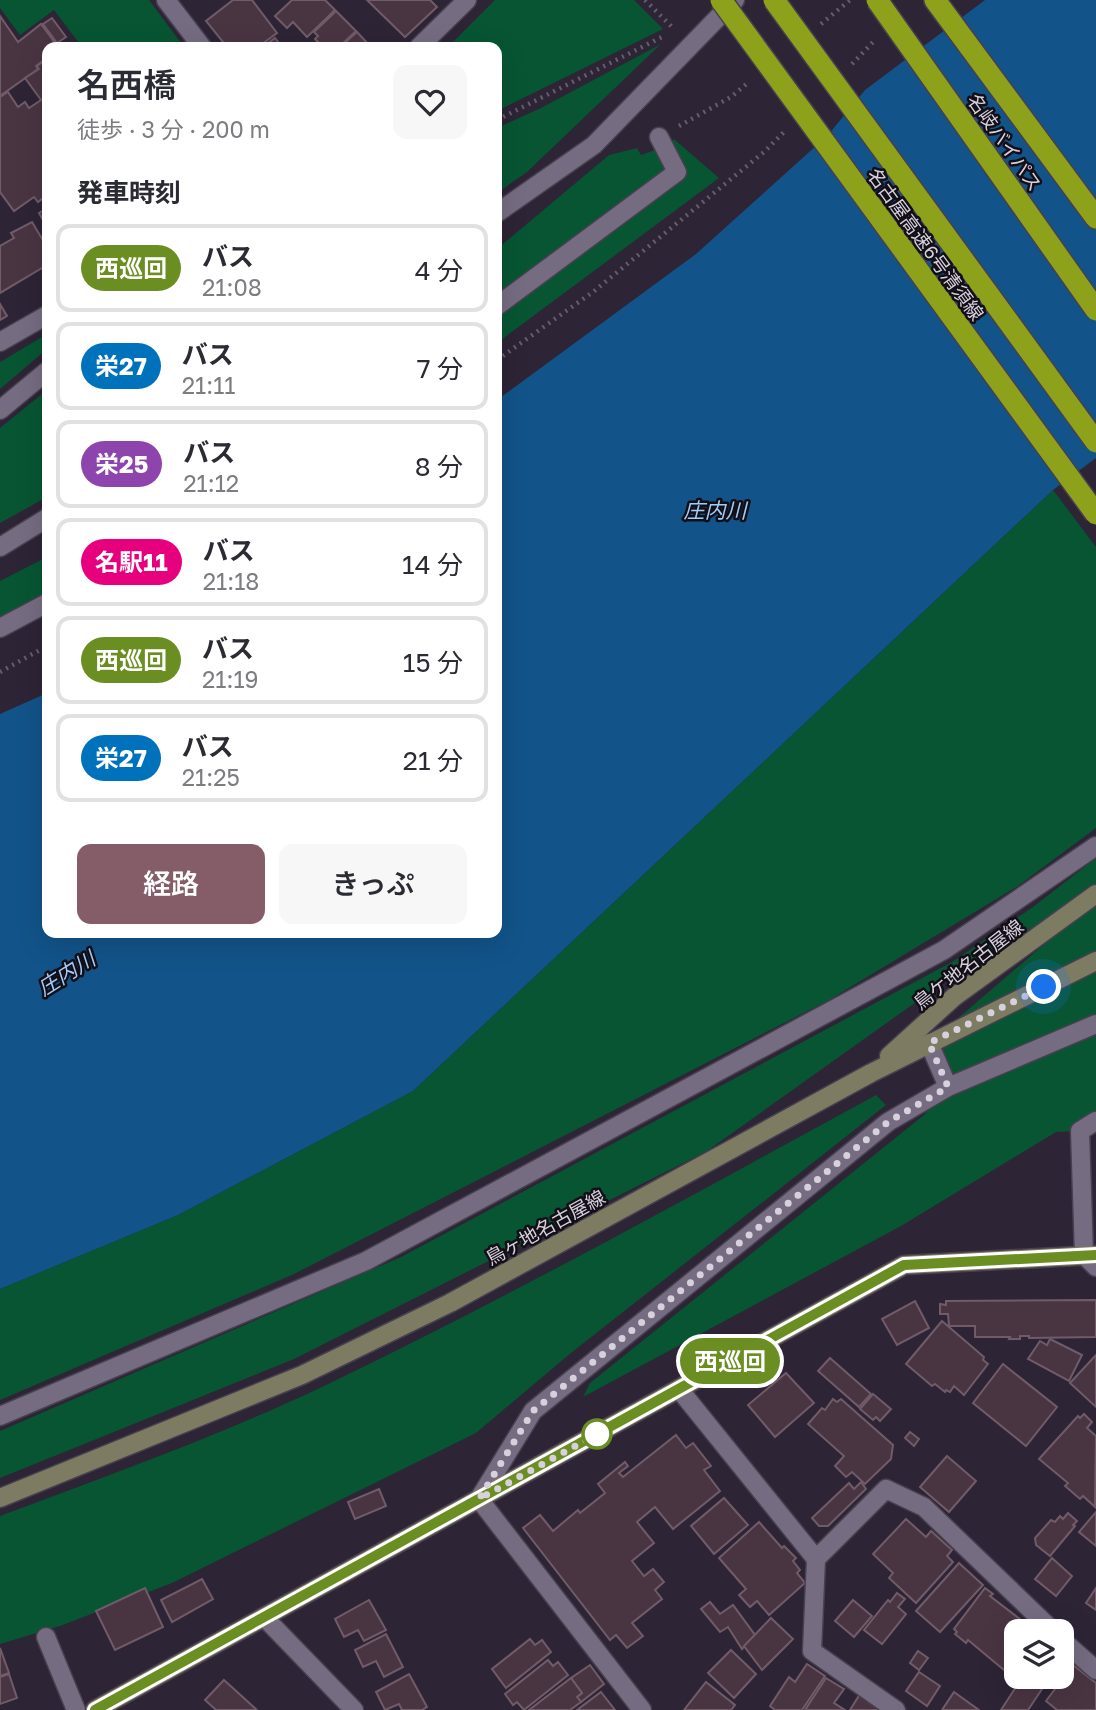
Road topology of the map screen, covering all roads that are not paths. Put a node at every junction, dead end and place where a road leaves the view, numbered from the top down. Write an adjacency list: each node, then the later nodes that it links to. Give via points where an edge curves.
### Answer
1 (166, 0): 8 (street)
2 (467, 0): 9 (street)
3 (721, 0): 20 (highway, 名古屋高速6号清須線, bridge)
4 (735, 0): 11 (street, via 594,145)
5 (774, 0): 19 (highway, 名古屋高速6号清須線, bridge)
6 (877, 0): 14 (highway, 名岐バイパス, bridge)
7 (935, 0): 12 (highway, 名岐バイパス)
8 (198, 42)
9 (424, 42)
10 (659, 137): 13 (street, via 677,172)
11 (502, 209)
12 (1096, 218)
13 (502, 302)
14 (1096, 310)
15 (42, 318): 16 (street)
16 (0, 342)
17 (42, 375): 18 (street)
18 (0, 410)
19 (1096, 442)
20 (1096, 514)
21 (42, 521): 22 (street)
22 (0, 547)
23 (42, 606): 24 (street)
24 (0, 628)
25 (1096, 846): 35 (street, via 944,950 366,1261)
26 (1096, 894): 30 (main road, 鳥ケ地名古屋線, via 954,997)
27 (1096, 961): 29 (main road, 鳥ヶ地名古屋線)
28 (1096, 1024): 31 (street)
29 (929, 1043): 30 (main road, 鳥ヶ地名古屋線); 31 (street)
30 (871, 1073): 36 (main road, 鳥ヶ地名古屋線, via 450,1303 303,1375)
31 (948, 1087): 37 (street, via 888,1122 533,1411)
32 (1096, 1121): 33 (street, via 1080,1130)
33 (1092, 1259): 34 (main road, via 904,1265)
34 (679, 1389): 37 (main road); 38 (street)
35 (0, 1416)
36 (0, 1498)
37 (479, 1499): 39 (main road); 47 (street)
38 (816, 1559): 40 (street, via 886,1489 924,1507); 48 (street, via 812,1651)
39 (264, 1617): 45 (main road); 46 (street)
40 (1041, 1619)
41 (46, 1637): 44 (street)
42 (1074, 1651): 43 (street)
43 (1096, 1670)
44 (76, 1710)
45 (95, 1710)
46 (354, 1710)
47 (642, 1710)
48 (896, 1710)

